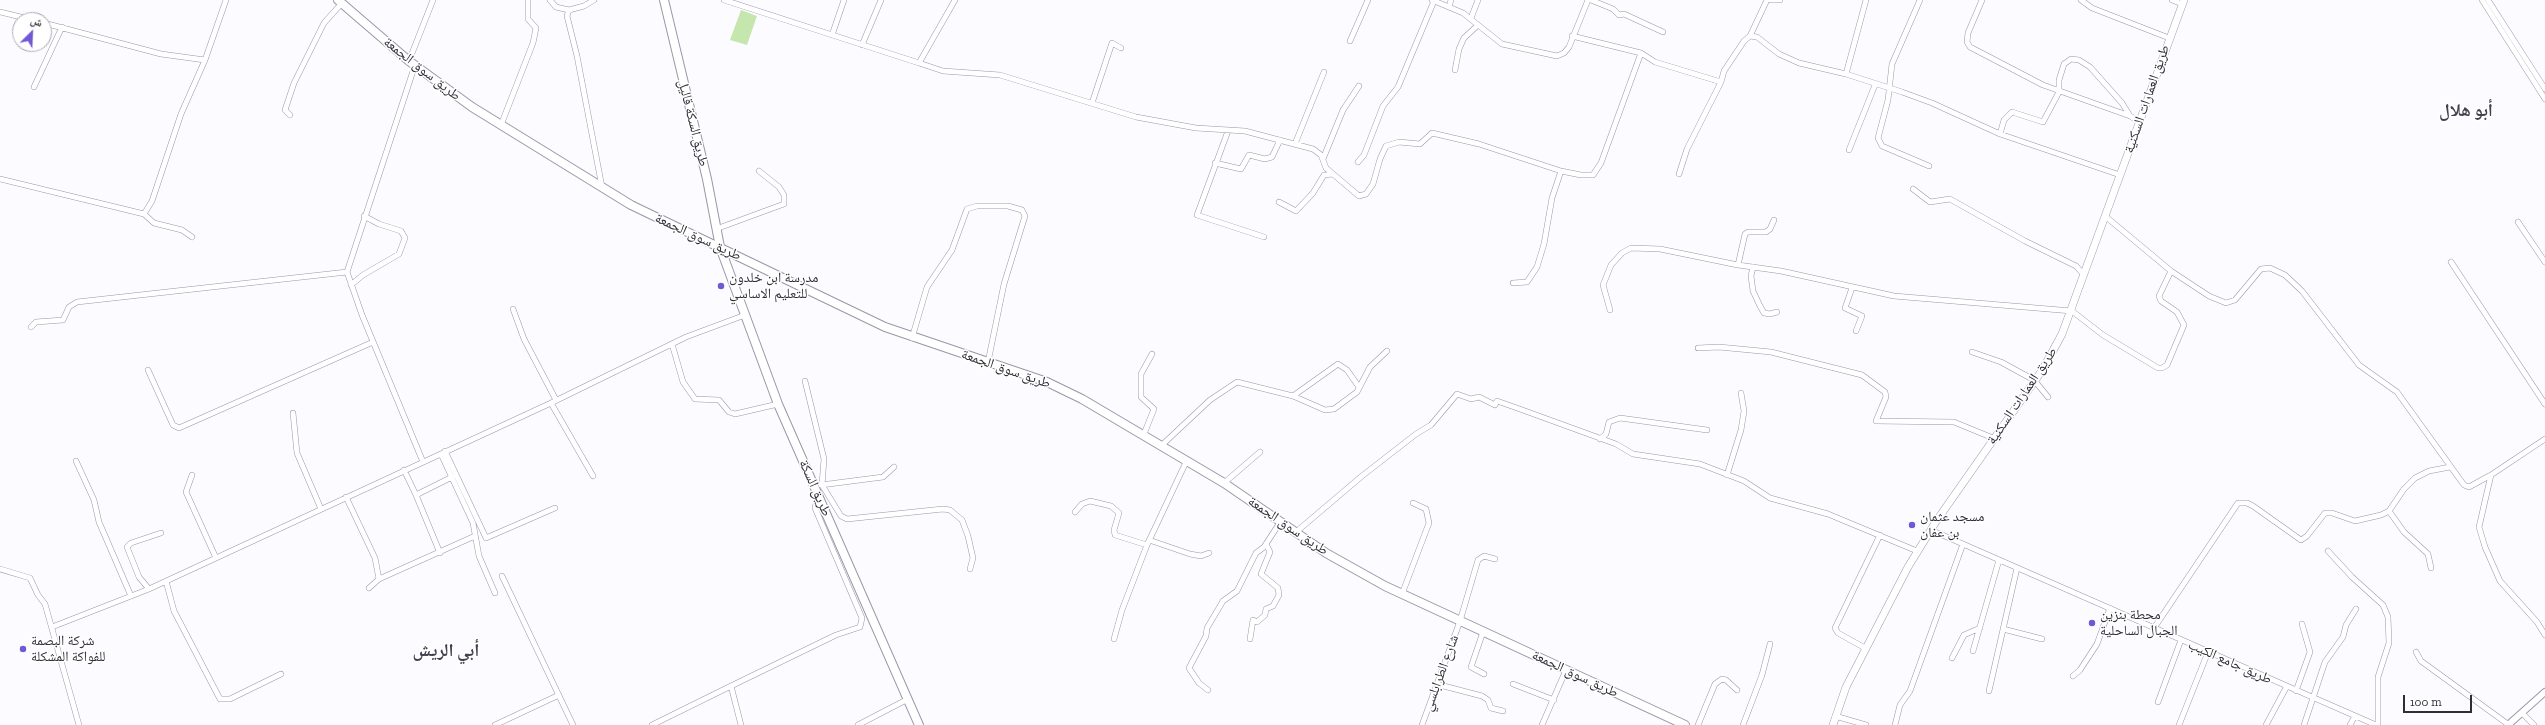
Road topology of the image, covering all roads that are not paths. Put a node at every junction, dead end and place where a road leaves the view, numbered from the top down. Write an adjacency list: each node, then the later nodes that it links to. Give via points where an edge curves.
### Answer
1 (226, 0): 46 (street)
2 (432, 0): 47 (street)
3 (528, 0): 64 (street, via 528,19 536,28 533,43)
4 (550, 0): 30 (street, via 556,6)
5 (594, 0): 30 (street)
6 (664, 0): 88 (main road, طريق السكة قاليل, via 707,179)
7 (724, 0): 38 (street)
8 (844, 0): 38 (street)
9 (881, 0): 43 (street)
10 (955, 0): 48 (street)
11 (1368, 0): 42 (street)
12 (1433, 0): 29 (street); 71 (street, via 1398,87 1383,106 1364,155)
13 (1451, 0): 29 (street)
14 (1478, 0): 33 (street)
15 (1588, 0): 39 (street)
16 (1591, 0): 37 (street, via 1613,8 1619,15 1624,14)
17 (1767, 0): 40 (street)
18 (1771, 0): 19 (street)
19 (1780, 0)
20 (1866, 0): 51 (street)
21 (1920, 0): 56 (street, via 1892,64)
22 (1982, 0): 58 (street, via 1968,33 1968,45)
23 (2081, 0): 41 (street, via 2105,14)
24 (2172, 0): 28 (street)
25 (2482, 0): 59 (street)
26 (2488, 0): 57 (street)
27 (340, 1): 47 (main road, طريق سوق الجمعة); 61 (street, via 324,23 294,83 285,110)
28 (2183, 2): 41 (main road, طريق العمارات السكنية)
29 (1449, 7): 33 (street)
30 (569, 10): 80 (street, via 567,16)
31 (0, 12): 32 (street)
32 (12, 15)
33 (1471, 18): 35 (street)
34 (52, 25): 36 (street)
35 (1478, 25): 39 (street, via 1502,44 1549,56 1564,53); 49 (street, via 1464,38)
36 (62, 27): 46 (street, via 161,54); 55 (street)
37 (1663, 32)
38 (832, 35): 43 (street)
39 (1572, 36): 45 (street)
40 (1750, 36): 51 (street, via 1757,37 1779,54 1799,63); 52 (street, via 1734,54)
41 (2169, 38): 63 (main road, طريق العمارات السكنية)
42 (1350, 41)
43 (862, 45): 48 (street)
44 (1121, 48): 60 (street, via 1112,43)
45 (1641, 53): 52 (street, via 1655,62); 75 (street, via 1596,172 1590,176)
46 (205, 60): 83 (street, via 181,114 152,201)
47 (412, 63): 64 (main road, طريق سوق الجمعة); 84 (street)
48 (919, 63): 60 (street, via 943,71 1000,75)
49 (1455, 70)
50 (1324, 72): 68 (street)
51 (1846, 74): 53 (street)
52 (1721, 82): 77 (street, via 1687,149)
53 (1875, 85): 56 (street); 69 (street)
54 (1359, 86): 70 (street, via 1340,116)
55 (34, 87)
56 (1889, 89): 66 (street, via 1932,103); 73 (street, via 1878,138 1879,144)
57 (2545, 89)
58 (2059, 92): 62 (street); 62 (street, via 2059,80 2065,62 2071,59 2079,60 2096,73); 66 (street, via 2043,122 2012,112 2004,120)
59 (2545, 99)
60 (1092, 102): 65 (street, via 1136,117)
61 (290, 115)
62 (2130, 116): 63 (street)
63 (2140, 122): 78 (main road, طريق العمارات السكنية)
64 (501, 125): 80 (main road, طريق سوق الجمعة)
65 (1228, 131): 67 (street, via 1245,131); 72 (street)
66 (2000, 134): 78 (street)
67 (1280, 140): 68 (street); 72 (street, via 1272,158 1249,155 1241,169)
68 (1295, 144): 70 (street, via 1314,149)
69 (1849, 150)
70 (1323, 159): 76 (street)
71 (1358, 162)
72 (1216, 163): 90 (street, via 1197,215)
73 (1929, 166)
74 (759, 171): 88 (street, via 779,187 784,195 784,204)
75 (1561, 171): 76 (street, via 1479,144 1432,133 1420,144 1395,142 1386,146 1373,184 1362,196 1355,194 1337,175); 99 (street, via 1552,198 1537,267 1527,282)
76 (1332, 174): 82 (street, via 1324,175 1313,193 1296,210)
77 (1679, 174)
78 (2120, 175): 85 (main road, طريق العمارات السكنية)
79 (0, 179): 83 (street)
80 (602, 188): 91 (main road, طريق سوق الجمعة, via 664,222)
81 (1913, 189): 98 (street, via 1930,202 1950,199 2076,266)
82 (1279, 202)
83 (144, 214): 89 (street, via 154,224 182,230)
84 (364, 216): 97 (street); 100 (street, via 401,231 405,238 399,254 363,274)
85 (2105, 216): 96 (street); 98 (main road, طريق العمارات السكنية)
86 (1774, 220): 94 (street, via 1766,232 1745,234)
87 (2518, 222): 93 (street)
88 (716, 229): 91 (main road, طريق السكة قاليل)
89 (192, 237)
90 (1264, 237)
91 (720, 247): 106 (main road, طريق السكة); 109 (main road, طريق سوق الجمعة, via 885,328)
92 (2452, 262): 126 (street)
93 (2545, 262)
94 (1738, 266): 95 (street); 103 (street, via 1682,252 1631,248 1622,253 1605,276 1603,284)
95 (1753, 267): 101 (street); 105 (street, via 1753,291 1764,313)
96 (2171, 271): 104 (street, via 2159,296 2161,301 2177,312 2184,325 2167,365 2162,368 2102,335); 140 (street, via 2209,296 2226,303 2235,300 2261,269 2270,268 2280,272 2302,291 2359,365 2397,392)
97 (347, 272): 100 (street); 107 (street, via 77,302 70,307 63,320 36,322)
98 (2084, 275): 104 (main road, طريق العمارات السكنية)
99 (1513, 283)
100 (351, 285): 110 (street)
101 (1852, 288): 104 (street, via 1894,296); 108 (street, via 1845,308 1862,316)
102 (513, 309): 124 (street)
103 (1610, 310)
104 (2072, 311): 118 (main road, طريق العمارات السكنية, via 2053,351)
105 (1777, 312)
106 (745, 316): 111 (street, via 710,327); 125 (main road, طريق السكة)
107 (30, 327)
108 (1856, 332)
109 (912, 338): 116 (main road, طريق سوق الجمعة); 116 (street, via 927,287 952,250 967,209 977,206 1008,206 1022,210 1025,216 1004,284)
110 (373, 342): 117 (street, via 179,428 173,425); 138 (street)
111 (672, 344): 124 (street); 125 (street, via 683,382 695,399 720,400 729,412 735,414)
112 (1698, 348): 130 (street, via 1719,347 1771,352 1862,375 1885,392 1886,397 1876,422 1954,422)
113 (1387, 351): 120 (street, via 1370,368)
114 (1972, 352): 118 (street, via 2001,362)
115 (1152, 354): 129 (street, via 1141,374 1141,397 1154,409)
116 (988, 362): 129 (main road, طريق سوق الجمعة, via 1047,382 1082,398)
117 (148, 370)
118 (2034, 380): 123 (street); 130 (main road, طريق العمارات السكنية)
119 (805, 381): 148 (street, via 824,459)
120 (1359, 387): 122 (street, via 1352,396 1330,410); 122 (street, via 1347,370 1338,364)
121 (1741, 393): 144 (street, via 1744,411 1741,430)
122 (1293, 396): 133 (street, via 1242,383 1232,384 1210,400)
123 (2048, 397)
124 (553, 401): 134 (street); 145 (street)
125 (778, 404): 148 (main road, طريق السكة)
126 (2545, 404)
127 (293, 413): 154 (street, via 295,448)
128 (1707, 430): 131 (street, via 1620,418 1609,422 1606,434)
129 (1144, 434): 133 (main road, طريق سوق الجمعة)
130 (1993, 438): 158 (main road, طريق العمارات السكنية)
131 (1600, 439): 144 (street, via 1633,454 1694,462); 159 (street, via 1497,401 1495,405 1479,397 1470,399 1457,394 1431,425 1362,476)
132 (2545, 439): 142 (street)
133 (1162, 445): 136 (main road, طريق سوق الجمعة)
134 (443, 452): 138 (street); 146 (street); 153 (street, via 486,538)
135 (1260, 452): 147 (street)
136 (1187, 460): 147 (main road, طريق سوق الجمعة); 163 (street)
137 (76, 461): 184 (street)
138 (423, 462): 141 (street)
139 (894, 467): 148 (street, via 890,474 883,477)
140 (2450, 467): 142 (street, via 2468,487); 155 (street, via 2415,478)
141 (404, 470): 149 (street); 151 (street)
142 (2491, 474): 194 (street, via 2479,527 2484,547 2500,581 2537,622)
143 (192, 475): 170 (street, via 186,492)
144 (1727, 475): 161 (street, via 1751,484 1770,498 1828,514)
145 (593, 476)
146 (452, 477): 149 (street); 162 (street, via 473,524)
147 (1224, 483): 157 (main road, طريق سوق الجمعة)
148 (818, 485): 150 (main road, طريق السكة); 176 (street, via 841,516 847,519 950,510 962,520 968,536 973,558)
149 (416, 495): 168 (street)
150 (818, 496): 211 (street, via 815,508 862,618 860,627 836,635); 220 (main road, طريق السكة)
151 (346, 497): 154 (street); 178 (street, via 373,553)
152 (1413, 502): 183 (street, via 1426,509 1429,519)
153 (555, 508)
154 (321, 509): 170 (street)
155 (2389, 511): 174 (street, via 2404,532 2428,554); 191 (street, via 2355,522 2332,513 2325,513 2301,540 2247,502 2238,503)
156 (1075, 512): 163 (street, via 1082,504 1090,501 1111,506 1119,513 1114,530 1116,535)
157 (1281, 521): 159 (main road, طريق سوق الجمعة); 164 (street)
158 (1931, 530): 165 (street, طريق جامع الكيب); 167 (main road, طريق العمارات السكنية)
159 (1296, 532): 183 (main road, طريق سوق الجمعة, via 1346,564)
160 (160, 533): 181 (street, via 131,543 127,547 139,577)
161 (1880, 535): 167 (street); 200 (street, via 1835,628 1838,633)
162 (475, 536): 168 (street); 182 (street, via 479,556)
163 (1148, 542): 169 (street, via 1190,554); 195 (street, via 1122,610)
164 (1266, 544): 196 (street, via 1270,552 1261,574 1278,588 1279,595 1273,606 1266,609 1265,616 1257,622 1253,620); 213 (street, via 1256,553 1237,591 1223,601 1207,628 1206,636 1189,668 1199,683)
165 (1963, 544): 172 (street, طريق جامع الكيب); 241 (street, via 1910,691 1900,705)
166 (2328, 551): 246 (street, via 2383,605 2388,617 2389,643 2378,677)
167 (1917, 552): 200 (main road, طريق العمارات السكنية)
168 (440, 553): 178 (street)
169 (1209, 554)
170 (216, 558): 179 (street)
171 (1495, 559): 187 (street, شارع الطرابلسي, via 1484,556 1478,560)
172 (1999, 560): 173 (street, طريق جامع الكيب); 190 (street)
173 (2017, 568): 185 (street, طريق جامع الكيب); 192 (street)
174 (2431, 568)
175 (0, 569): 189 (street, via 32,579 38,595 45,604)
176 (970, 569)
177 (502, 576): 217 (street)
178 (379, 579): 180 (street)
179 (166, 580): 181 (street); 206 (street, via 174,612 220,699 230,699)
180 (369, 588)
181 (149, 589): 184 (street)
182 (495, 593)
183 (1402, 594): 187 (main road, طريق سوق الجمعة)
184 (131, 596): 189 (street)
185 (2110, 608): 191 (street, طريق جامع الكيب); 208 (street, via 2097,644)
186 (2356, 609): 219 (street, via 2346,625 2343,637 2325,662)
187 (1460, 621): 193 (main road, طريق سوق الجمعة); 209 (street, شارع الطرابلسي)
188 (2302, 624): 216 (street, via 2310,652)
189 (52, 627): 228 (street)
190 (1980, 628): 201 (street); 204 (street, via 1964,635)
191 (2154, 628): 198 (street, طريق جامع الكيب)
192 (2003, 629): 197 (street); 215 (street)
193 (1483, 632): 205 (main road, طريق سوق الجمعة); 207 (street, via 1471,667)
194 (2545, 635)
195 (1114, 639)
196 (1250, 639)
197 (2042, 639)
198 (2180, 640): 202 (street, طريق جامع الكيب); 222 (street)
199 (1770, 644): 238 (street, via 1762,675)
200 (1865, 648): 225 (main road, طريق العمارات السكنية)
201 (1973, 651)
202 (2208, 652): 212 (street, طريق جامع الكيب); 242 (street)
203 (2416, 652): 247 (street, via 2421,661)
204 (1952, 658)
205 (1566, 670): 221 (street); 227 (main road, طريق سوق الجمعة)
206 (281, 674)
207 (1484, 674)
208 (2073, 676)
209 (1436, 684): 223 (street, via 1482,696 1488,700 1491,708); 235 (street, شارع الطرابلسي)
210 (1513, 684): 221 (street)
211 (731, 686): 231 (street); 232 (street)
212 (2286, 686): 216 (street, طريق جامع الكيب); 243 (street)
213 (1208, 690)
214 (1738, 690): 237 (street, via 1726,680 1722,679 1715,684)
215 (1989, 691)
216 (2296, 691): 219 (street, طريق جامع الكيب)
217 (559, 694): 229 (street); 230 (street)
218 (2544, 695): 224 (street)
219 (2312, 697): 226 (street, طريق جامع الكيب); 244 (street)
220 (908, 700): 233 (street); 234 (main road, طريق السكة)
221 (1554, 700): 236 (street)
222 (2158, 702)
223 (1503, 711)
224 (2522, 713): 247 (street); 248 (street)
225 (1835, 716): 239 (main road, طريق العمارات السكنية); 240 (street)
226 (2355, 716): 245 (street); 246 (street, طريق جامع الكيب)
227 (1679, 724)
228 (79, 725)
229 (495, 725)
230 (573, 725)
231 (652, 725)
232 (741, 725)
233 (858, 725)
234 (919, 725)
235 (1422, 725)
236 (1542, 725)
237 (1698, 725)
238 (1743, 725)
239 (1833, 725)
240 (1866, 725)
241 (1895, 725)
242 (2179, 725)
243 (2266, 725)
244 (2304, 725)
245 (2350, 725)
246 (2377, 725)
247 (2508, 725)
248 (2534, 725)

